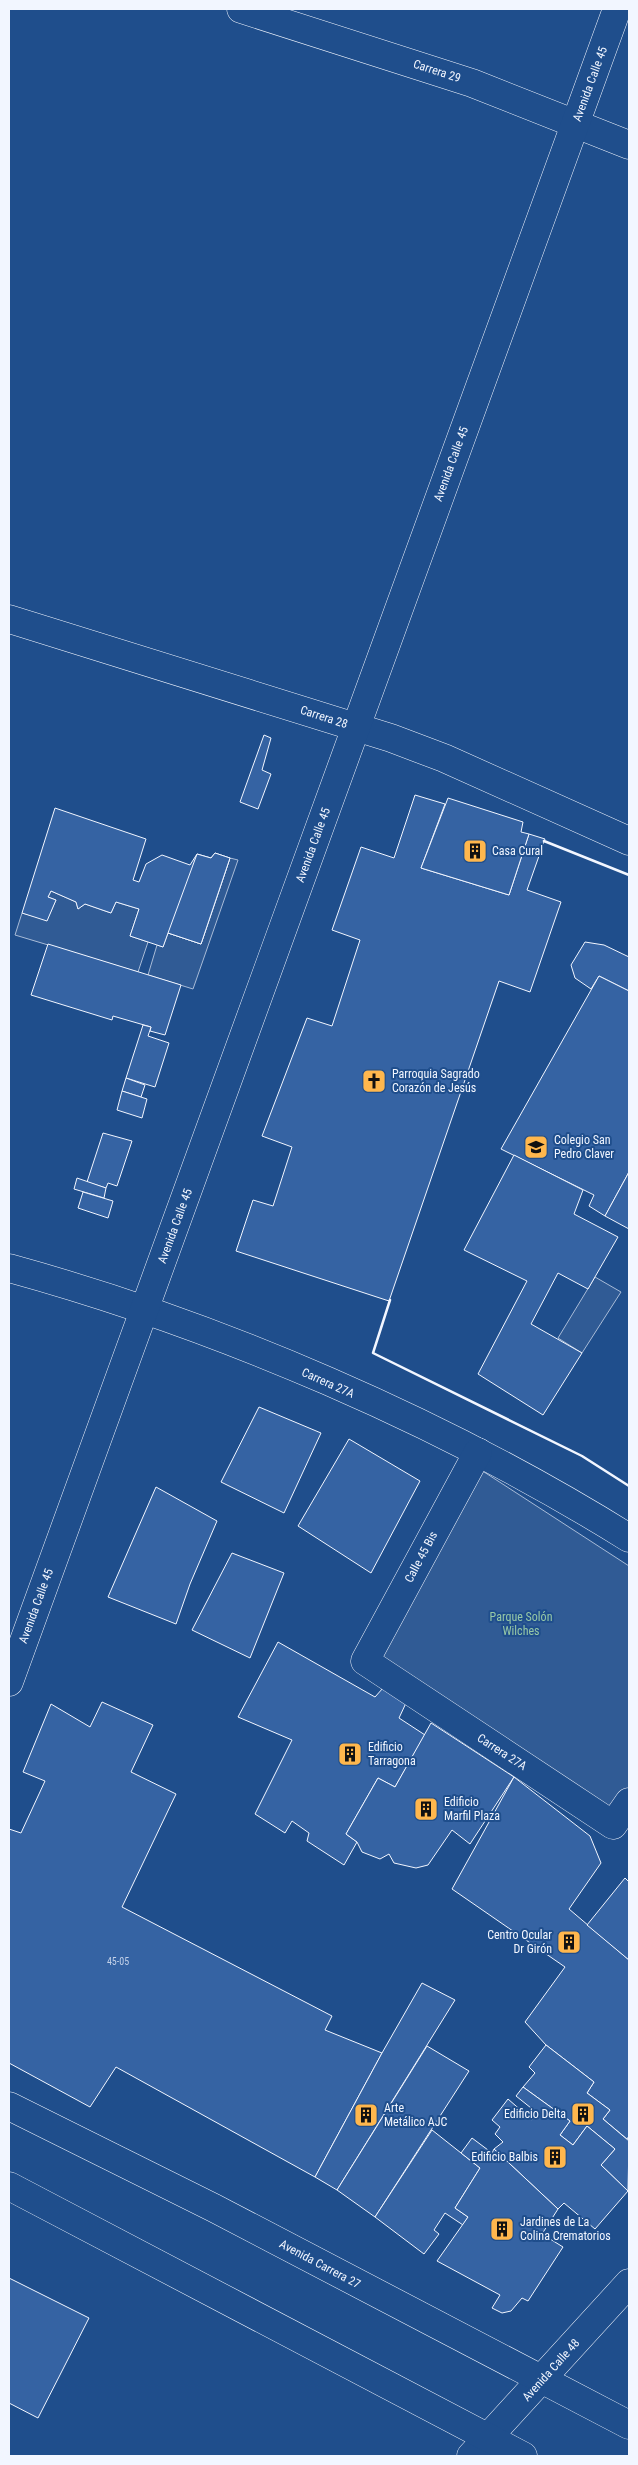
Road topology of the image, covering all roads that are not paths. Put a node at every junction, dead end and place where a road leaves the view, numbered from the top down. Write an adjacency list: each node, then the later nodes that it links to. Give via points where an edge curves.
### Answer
1 (241, 9): 3 (main road, Carrera 29, via 472,83)
2 (617, 9): 3 (main road, Avenida Calle 45)
3 (576, 123): 4 (main road, Carrera 29); 6 (main road, Avenida Calle 45)
4 (629, 144)
5 (9, 619): 6 (main road, Carrera 28)
6 (356, 727): 7 (main road, Carrera 28, via 444,758); 9 (main road, Avenida Calle 45)
7 (629, 841)
8 (9, 1268): 9 (main road, Carrera 27A)
9 (144, 1309): 10 (main road, Carrera 27A, via 301,1371); 13 (main road, Avenida Calle 45)
10 (478, 1452): 11 (main road, Carrera 27A); 12 (main road, Calle 45 Bis)
11 (629, 1538)
12 (365, 1661): 14 (main road, Carrera 27A, via 613,1825)
13 (9, 1682)
14 (629, 1802)
15 (9, 2106): 18 (main road, Avenida Carrera 27, via 214,2208)
16 (9, 2186): 20 (main road)
17 (629, 2283): 18 (main road, Avenida Calle 48)
18 (542, 2380): 19 (main road, Avenida Carrera 27); 20 (main road, Avenida Calle 48)
19 (629, 2425)
20 (480, 2447): 21 (main road)
21 (523, 2456)

